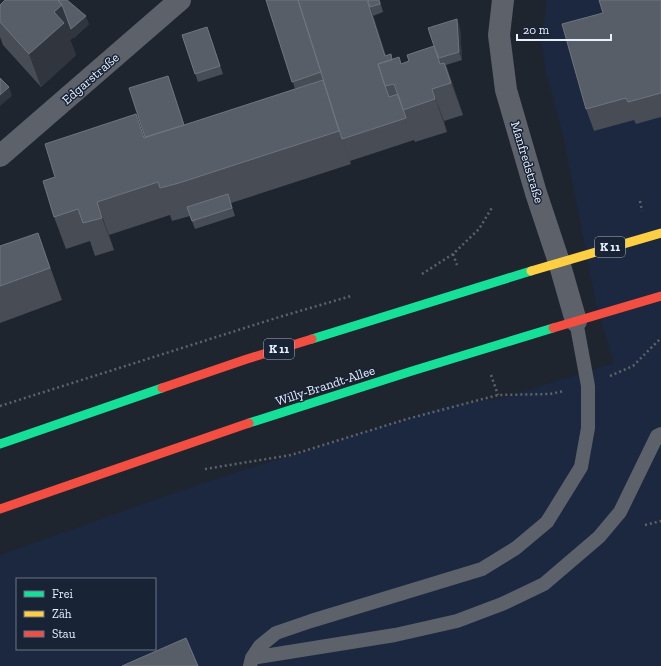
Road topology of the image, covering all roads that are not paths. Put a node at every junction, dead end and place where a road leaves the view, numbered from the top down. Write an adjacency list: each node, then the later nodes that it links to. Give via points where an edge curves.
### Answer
1 (180, 0): 3 (street, Edgarstraße)
2 (503, 0): 5 (street, Manfredstraße, via 499,34 506,90)
3 (0, 156)
4 (661, 233): 5 (main road, K 11)
5 (559, 262): 7 (street, Manfredstraße); 9 (main road, K 11, via 247,359)
6 (661, 296): 7 (main road, Willy-Brandt-Allee)
7 (576, 321): 10 (main road, Willy-Brandt-Allee, via 238,427); 11 (lane, via 588,386 588,428 581,467 547,522 516,548 482,569 276,633 260,646)
8 (661, 434): 11 (lane, via 657,436 620,512 599,537 544,584 457,621)
9 (0, 444)
10 (0, 509)
11 (251, 662)

